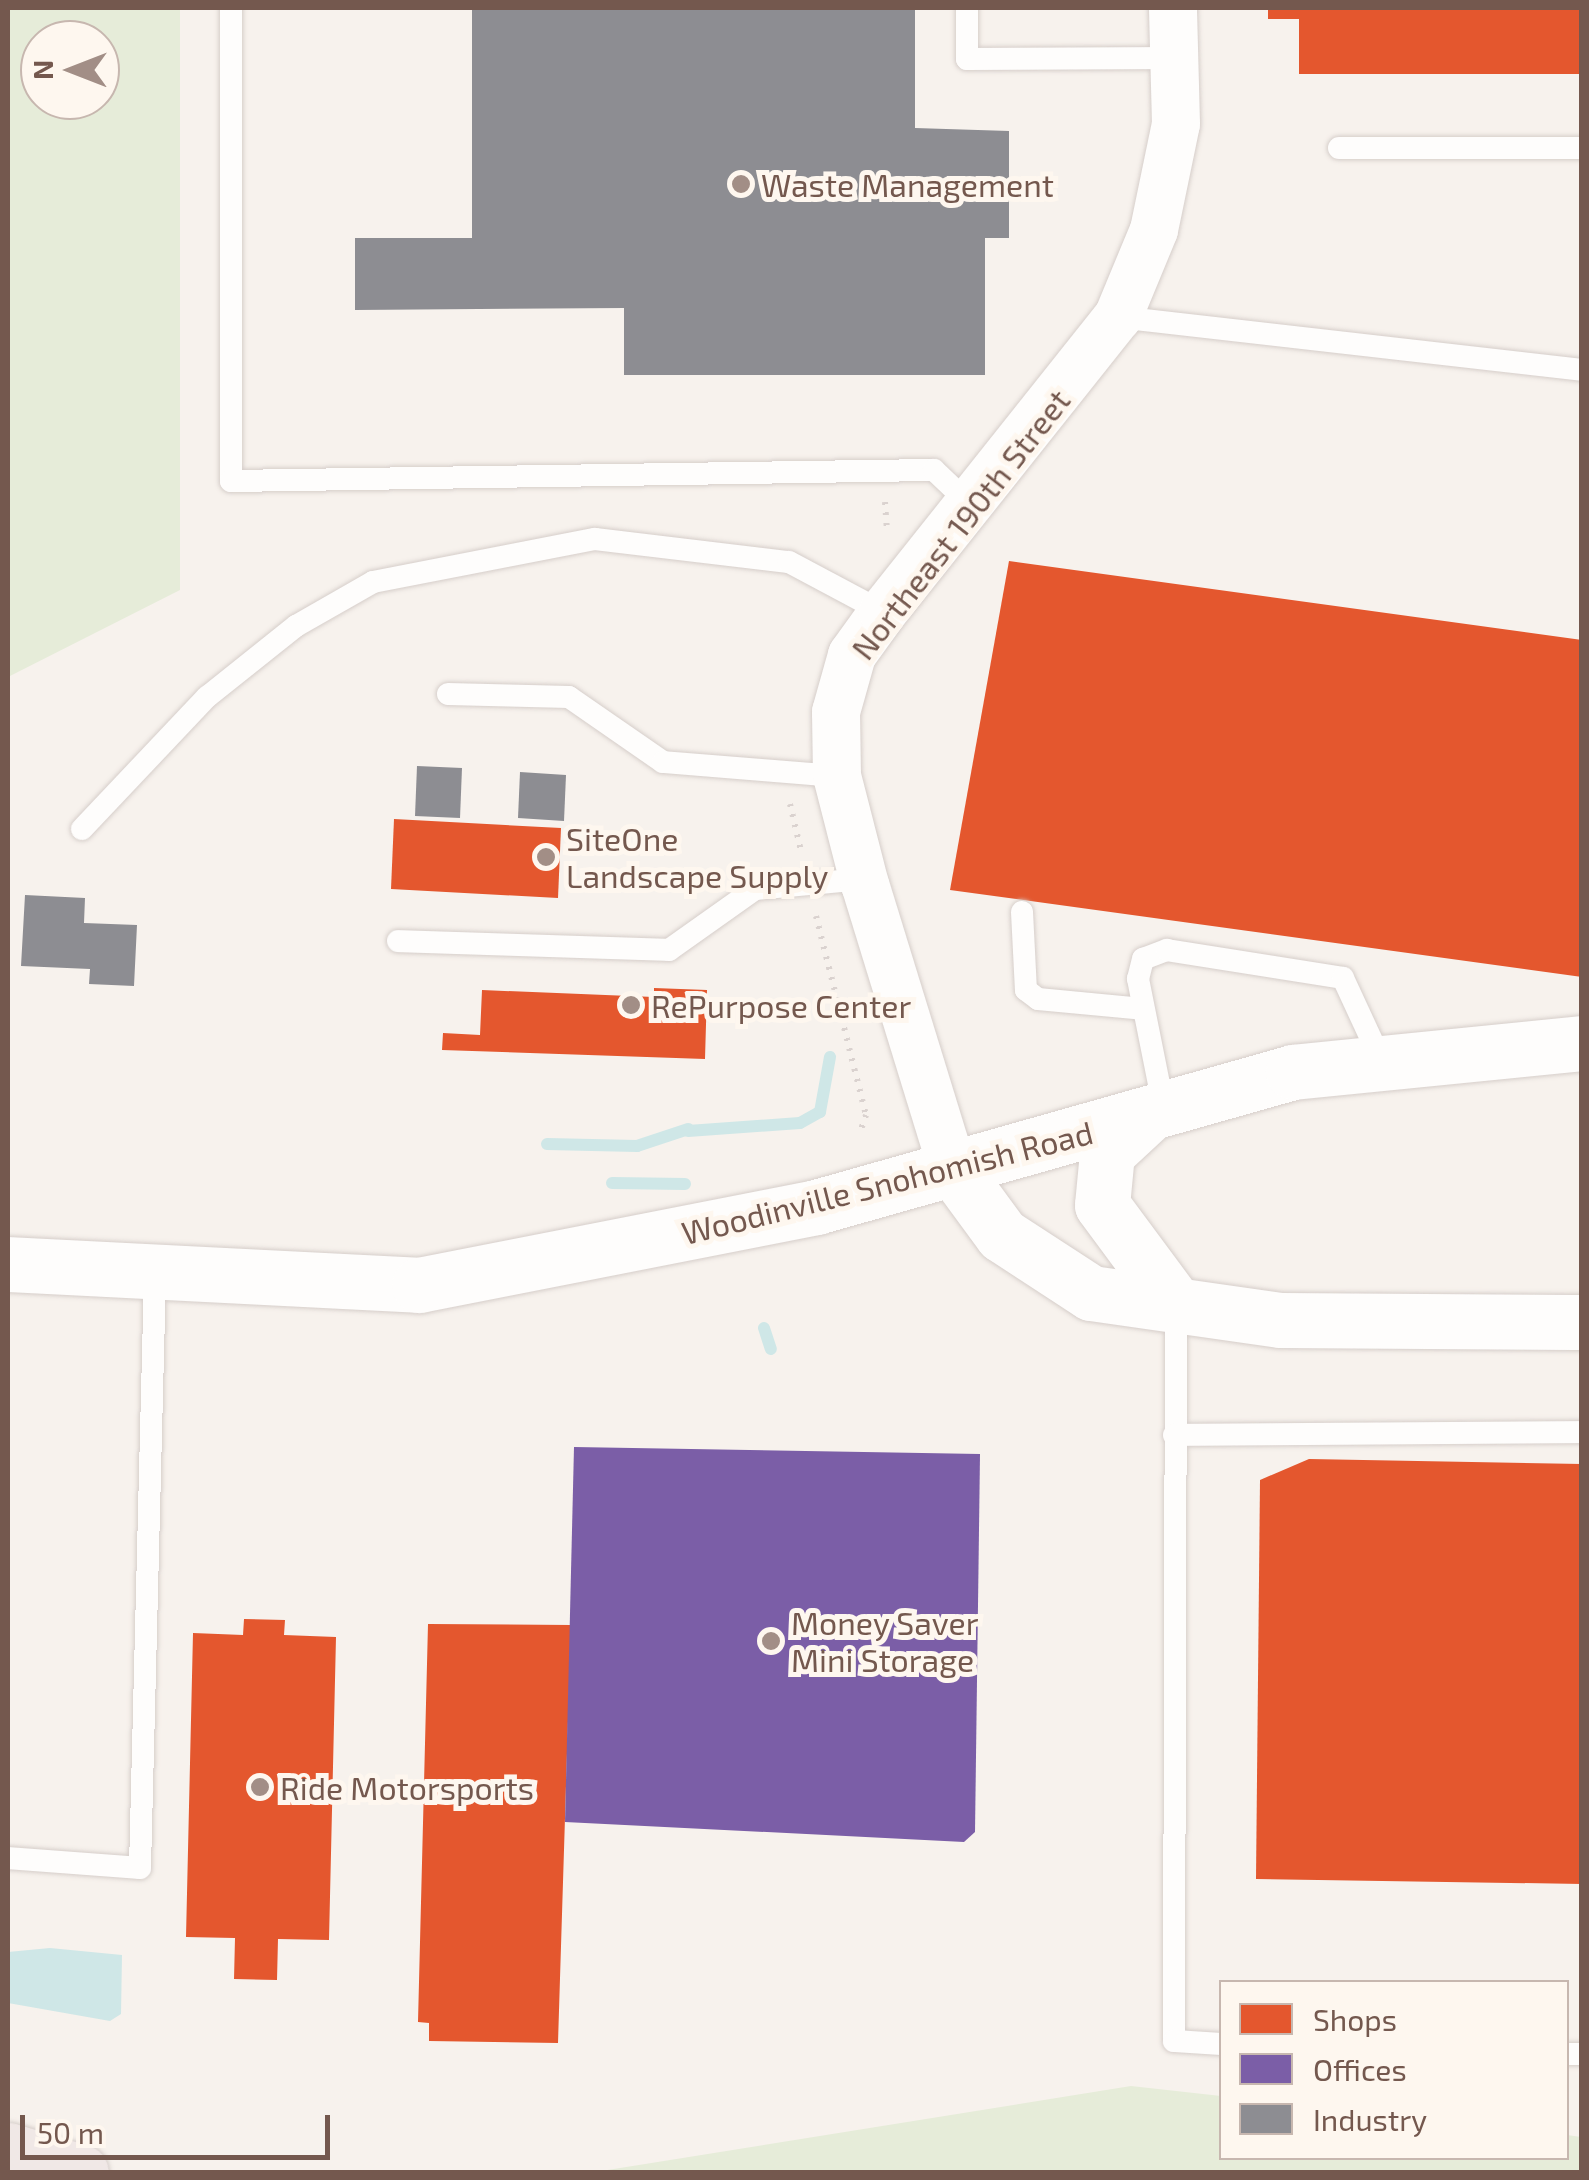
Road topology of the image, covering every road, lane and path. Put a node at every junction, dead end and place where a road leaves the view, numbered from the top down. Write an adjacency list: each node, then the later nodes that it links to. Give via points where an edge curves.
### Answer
1 (231, 8): 9 (lane, via 231,481 934,470)
2 (967, 8): 4 (lane, via 967,59)
3 (1173, 8): 4 (street, Northeast 190th Street)
4 (1177, 58): 7 (street, Northeast 190th Street, via 1176,124 1154,230)
5 (1339, 148): 6 (lane)
6 (1582, 148)
7 (1118, 317): 8 (lane); 9 (street, Northeast 190th Street)
8 (1582, 370)
9 (972, 506): 10 (street, Northeast 190th Street)
10 (882, 612): 12 (street, Northeast 190th Street, via 852,655 836,712); 13 (lane, via 790,562 595,538 373,582 296,626 207,697)
11 (448, 694): 12 (lane, via 569,697 662,762)
12 (837, 776): 14 (street, Northeast 190th Street)
13 (82, 829)
14 (863, 880): 16 (lane, via 755,889 669,950); 21 (street, Northeast 190th Street)
15 (1022, 912): 17 (lane, via 1026,990 1038,999)
16 (398, 941)
17 (1143, 1009): 19 (lane, via 1143,959 1167,950 1319,970 1354,987); 20 (lane)
18 (1582, 1043): 19 (main road, Woodinville Snohomish Road)
19 (1380, 1058): 20 (main road, Woodinville Snohomish Road)
20 (1157, 1112): 21 (main road, Woodinville Snohomish Road); 24 (main road, via 1107,1153 1102,1205)
21 (952, 1167): 23 (main road, Woodinville Snohomish Road, via 816,1207 419,1285); 24 (main road, via 1002,1235 1043,1268 1091,1293)
22 (8, 1264): 23 (main road, Woodinville Snohomish Road)
23 (155, 1274): 28 (lane, via 140,1868)
24 (1176, 1305): 25 (main road, via 1280,1320); 27 (lane)
25 (1582, 1322)
26 (1582, 1432): 27 (lane)
27 (1174, 1435): 29 (lane, via 1174,2041)
28 (8, 1858)
29 (1219, 2044)
30 (8, 2150): 31 (highway)
31 (81, 2172)

